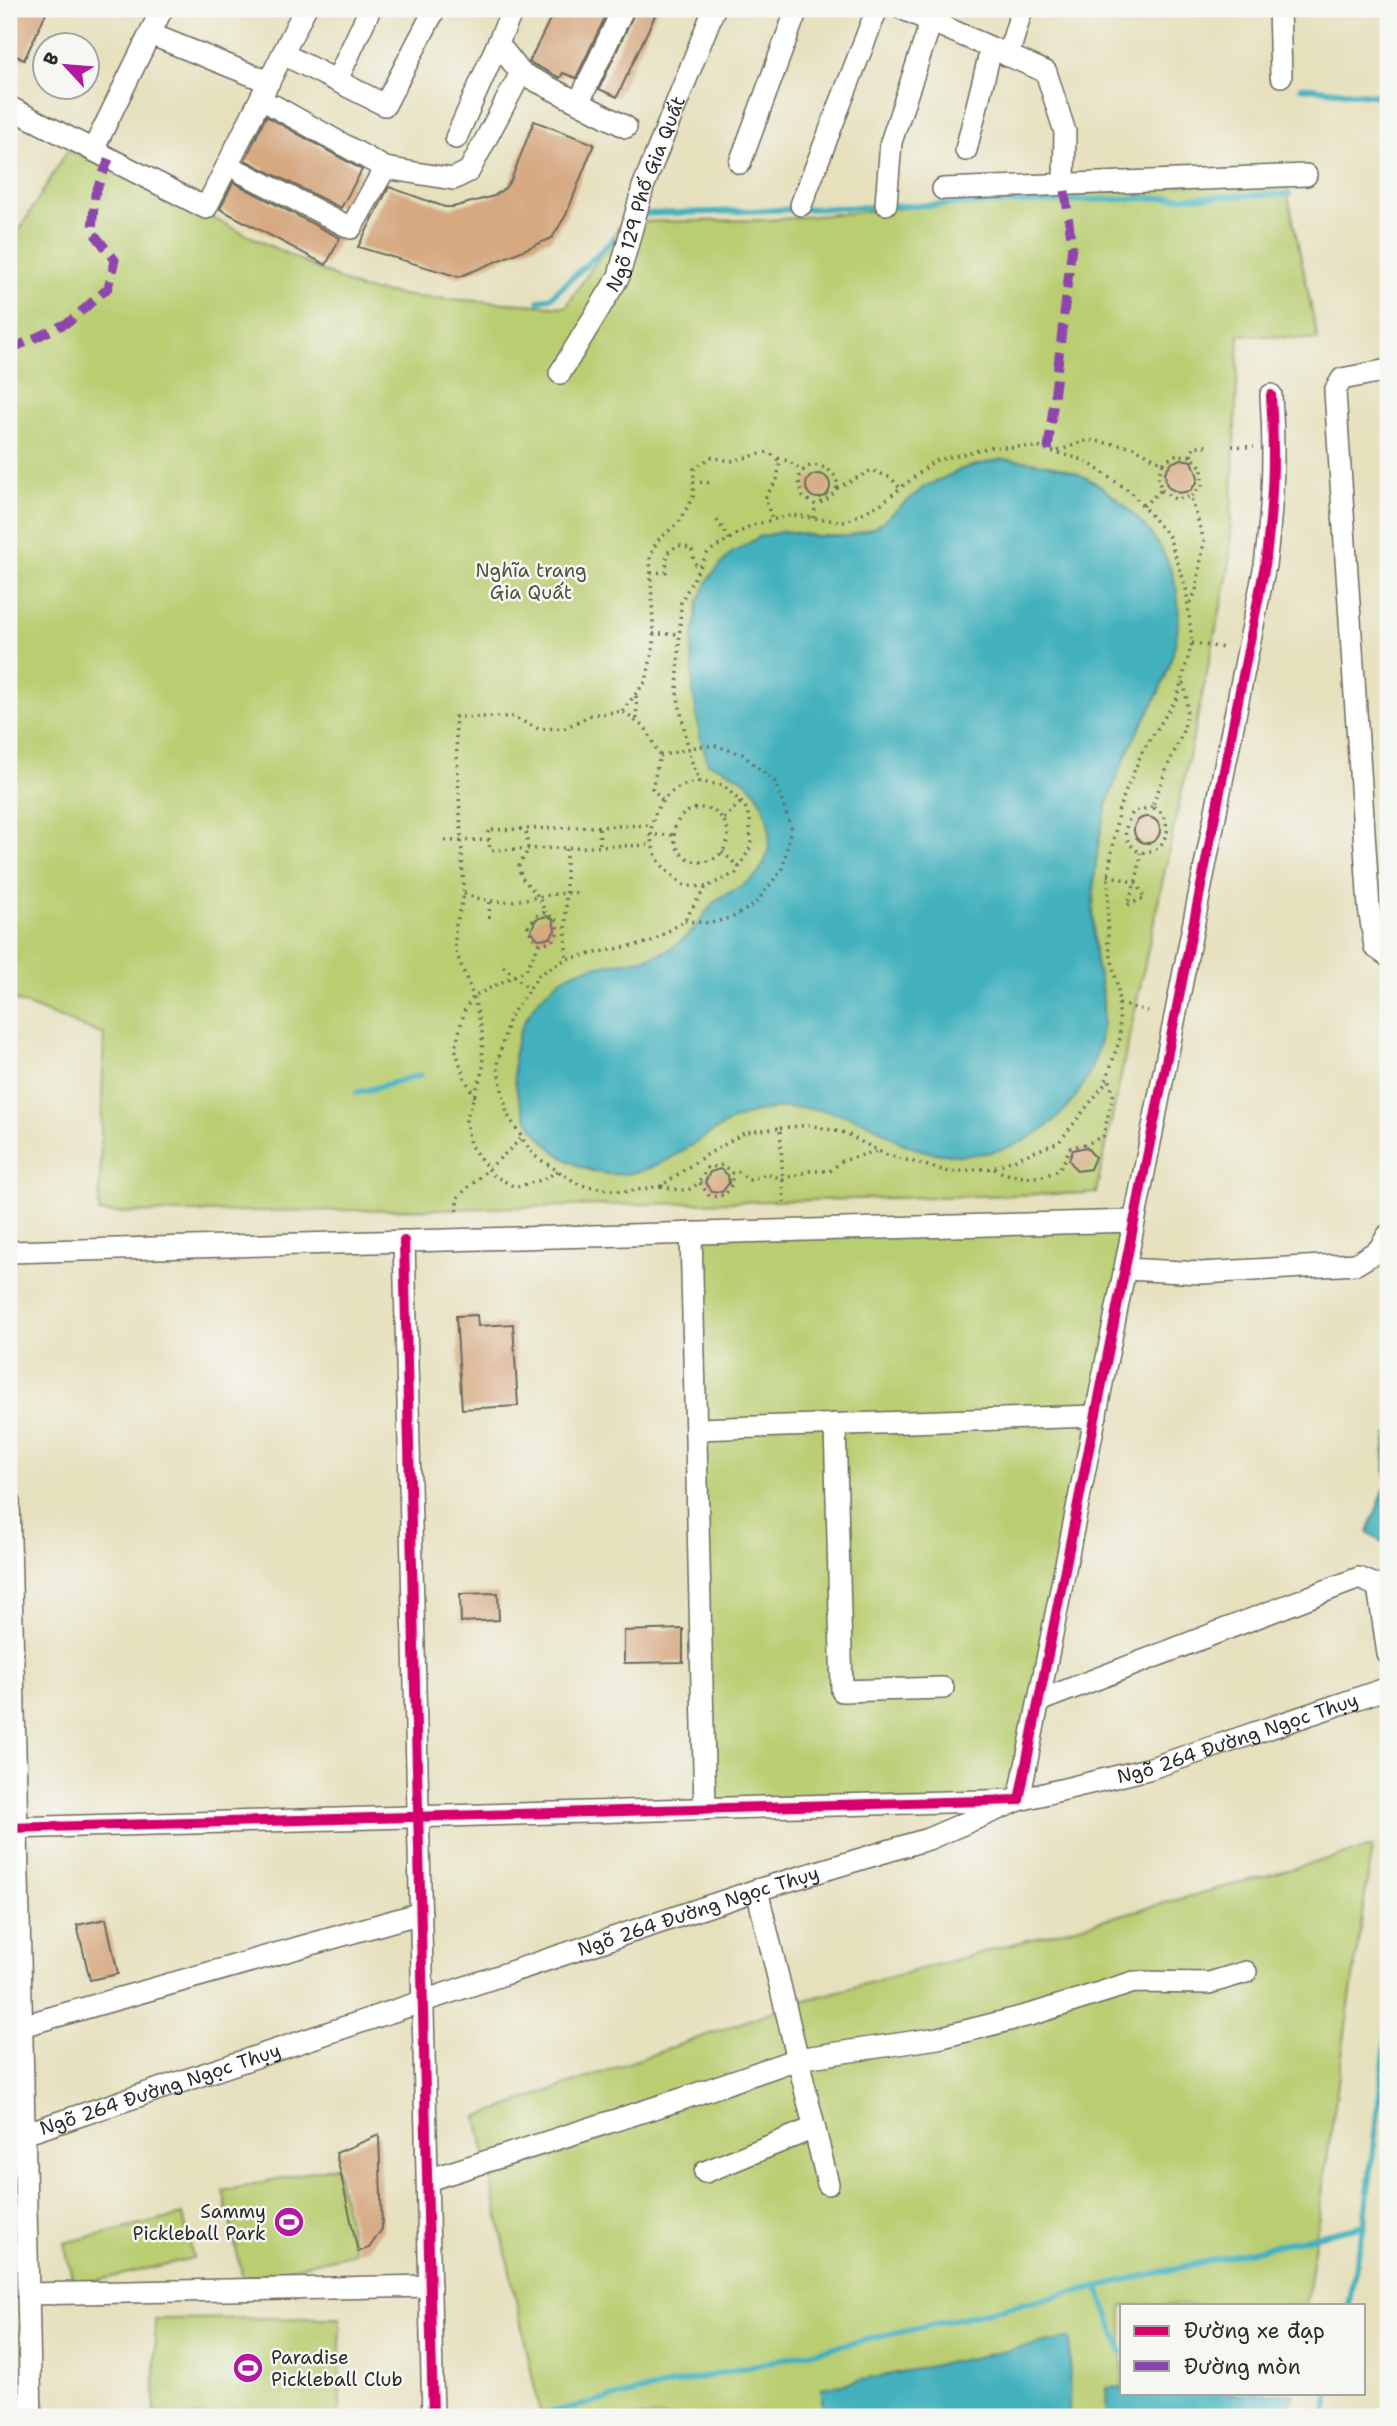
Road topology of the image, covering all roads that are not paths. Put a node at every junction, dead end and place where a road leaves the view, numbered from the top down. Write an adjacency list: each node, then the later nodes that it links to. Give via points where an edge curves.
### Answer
1 (162, 9): 13 (street)
2 (305, 9): 16 (street)
3 (370, 9): 19 (street)
4 (435, 9): 19 (street, via 386,105)
5 (513, 9): 14 (street)
6 (623, 9): 21 (street)
7 (714, 9): 37 (street, Ngõ 129 Phố Gia Quất, via 643,187 619,276)
8 (797, 9): 28 (street)
9 (877, 9): 35 (street)
10 (1022, 9): 15 (street)
11 (1279, 9): 18 (street)
12 (916, 14): 15 (street); 34 (street, via 891,142)
13 (150, 34): 20 (street); 26 (street)
14 (499, 45): 17 (street); 25 (street)
15 (1000, 52): 27 (street); 32 (street, via 1046,72 1065,132)
16 (283, 54): 19 (street); 20 (street)
17 (521, 73): 21 (street); 29 (street, via 469,172 453,179)
18 (1281, 76)
19 (337, 80)
20 (269, 82): 26 (street, via 206,208)
21 (579, 102): 24 (street)
22 (274, 106): 29 (street)
23 (9, 107): 26 (street)
24 (626, 127)
25 (456, 138)
26 (93, 150)
27 (966, 150)
28 (740, 163)
29 (384, 168): 30 (street, via 351,228)
30 (241, 172)
31 (1306, 175): 32 (street)
32 (1064, 183): 33 (street)
33 (943, 189)
34 (886, 204)
35 (801, 205)
36 (1388, 370): 39 (street, via 1342,379 1335,391 1369,908 1375,947)
37 (560, 373)
38 (1271, 395): 40 (street, via 1273,505 1265,565)
39 (1388, 956)
40 (1134, 1221): 41 (street); 45 (street)
41 (691, 1233): 43 (street); 48 (street)
42 (1388, 1235): 45 (street, via 1379,1250 1356,1264 1202,1273)
43 (404, 1241): 44 (street); 56 (street)
44 (9, 1252)
45 (1125, 1269): 46 (street)
46 (1096, 1416): 47 (street); 53 (street)
47 (835, 1424): 48 (street); 51 (street, via 842,1691)
48 (696, 1429): 55 (street)
49 (9, 1500): 57 (street)
50 (1388, 1654): 53 (street, via 1378,1586 1359,1578)
51 (943, 1688)
52 (1388, 1688): 54 (street, Ngõ 264 Đường Ngọc Thụy, via 1148,1769)
53 (1039, 1701): 54 (street)
54 (1019, 1800): 55 (street); 58 (street, Ngõ 264 Đường Ngọc Thụy, via 928,1839)
55 (705, 1809): 56 (street)
56 (418, 1816): 57 (street); 59 (street)
57 (13, 1828): 62 (street)
58 (757, 1890): 61 (street, Ngõ 264 Đường Ngọc Thụy); 63 (street)
59 (421, 1913): 61 (street); 62 (street)
60 (1246, 1972): 63 (street, via 1209,1983 1134,1982 938,2038)
61 (423, 2001): 65 (street, Ngõ 264 Đường Ngọc Thụy); 67 (street)
62 (15, 2028): 65 (street)
63 (797, 2059): 64 (street); 67 (street)
64 (814, 2128): 66 (street); 68 (street)
65 (17, 2136): 70 (street)
66 (705, 2172)
67 (428, 2180): 69 (street)
68 (828, 2184)
69 (430, 2286): 70 (street); 72 (street)
70 (28, 2294): 71 (street)
71 (31, 2417)
72 (433, 2417)

